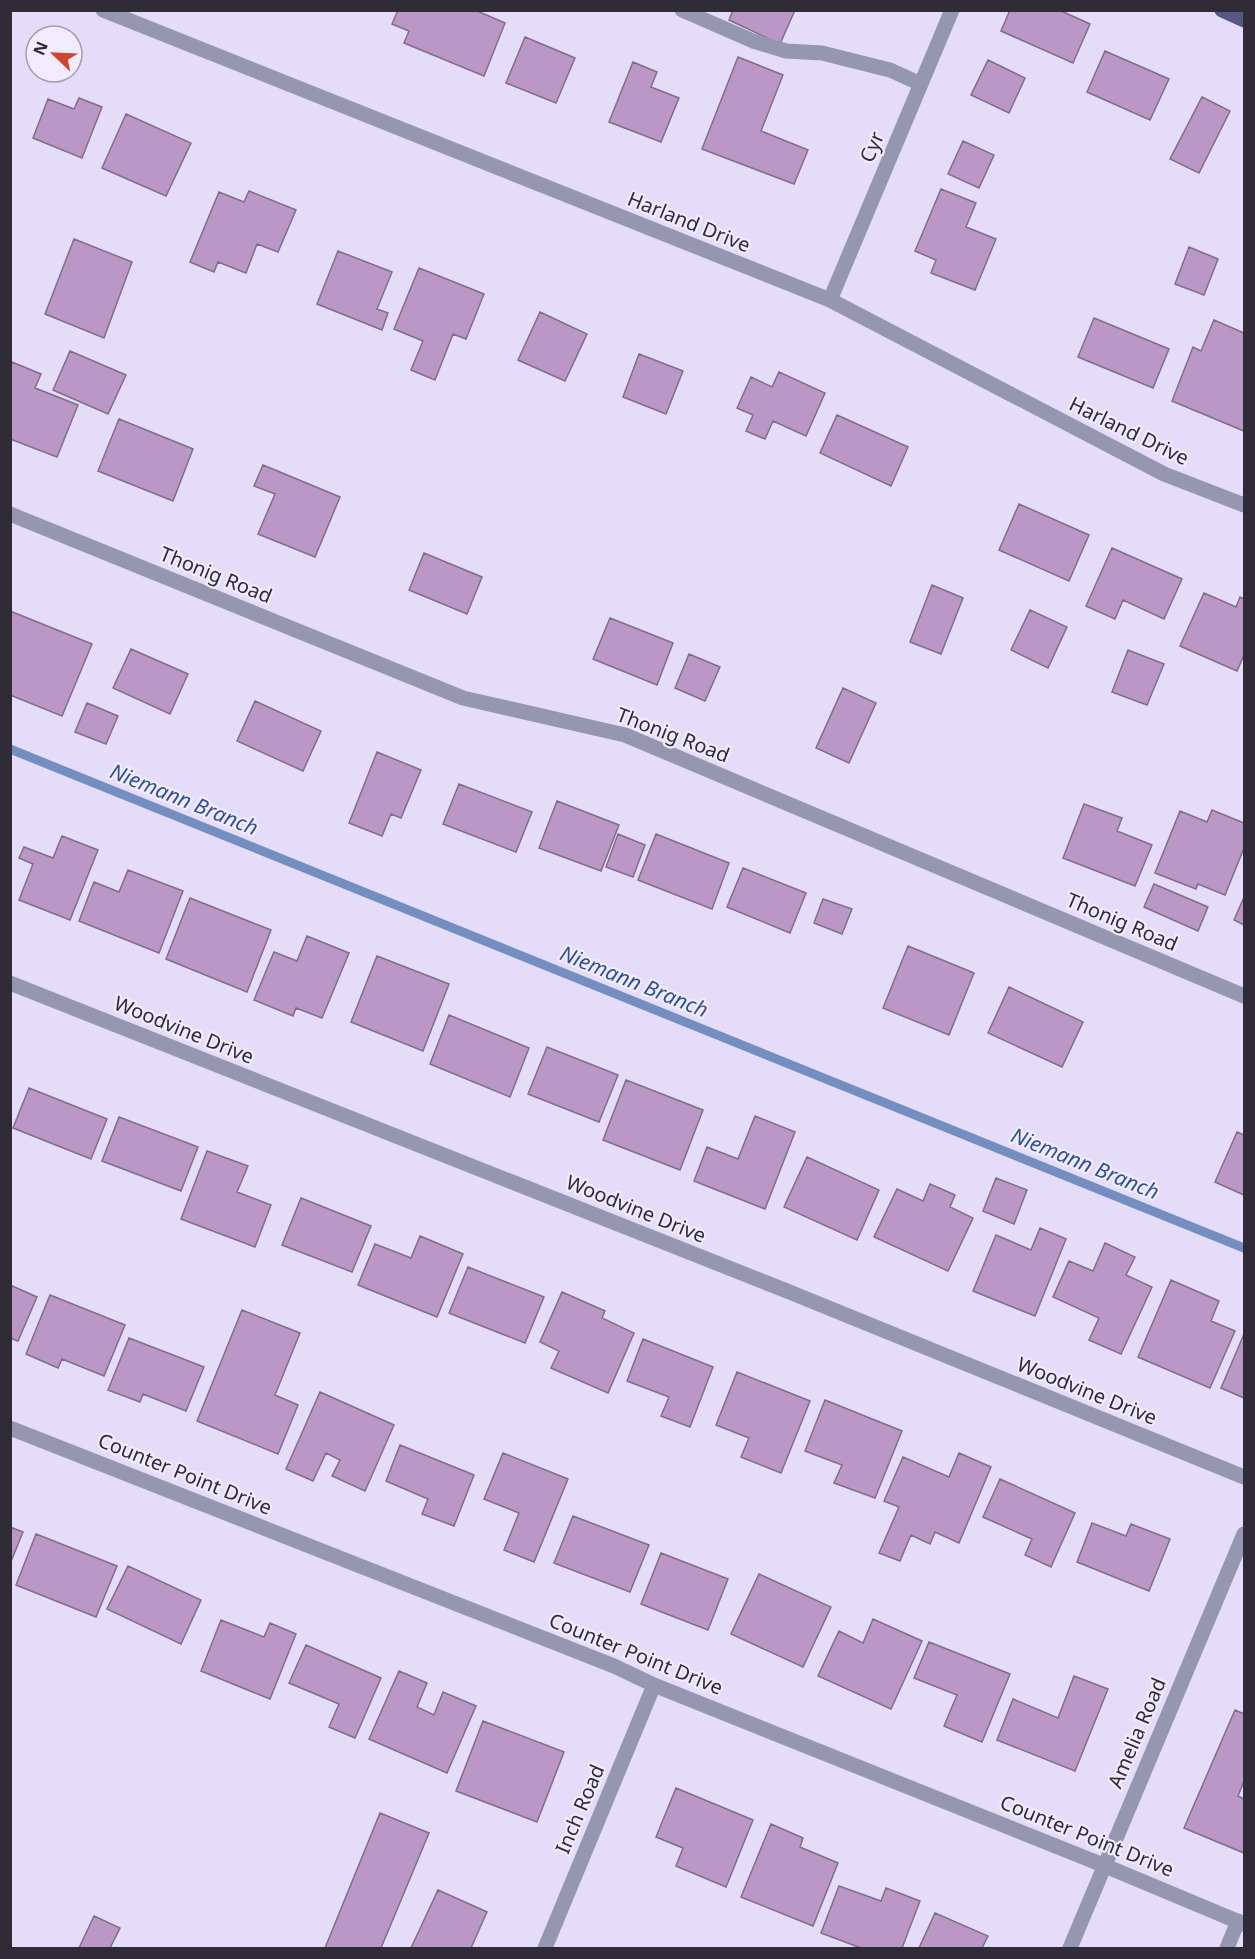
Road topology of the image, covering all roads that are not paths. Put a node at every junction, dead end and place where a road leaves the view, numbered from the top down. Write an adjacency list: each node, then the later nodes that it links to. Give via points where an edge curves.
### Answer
1 (103, 10): 7 (street, Harland Drive)
2 (682, 10): 6 (street, via 753,41 890,70)
3 (952, 10): 6 (street, Cyr)
4 (1222, 10): 5 (main road)
5 (1245, 20)
6 (921, 84): 7 (street, Cyr)
7 (830, 300): 8 (street, Harland Drive, via 1164,474)
8 (1245, 505)
9 (10, 514): 11 (street, Thonig Road, via 463,698 625,735)
10 (10, 983): 13 (street, Woodvine Drive)
11 (1245, 996)
12 (10, 1428): 15 (street, Counter Point Drive)
13 (1245, 1477)
14 (1245, 1534): 16 (street, Amelia Road)
15 (654, 1685): 16 (street, Counter Point Drive); 18 (street, Inch Road)
16 (1103, 1865): 17 (street, Counter Point Drive); 19 (street, Amelia Road)
17 (1241, 1923): 20 (street)
18 (545, 1948)
19 (1070, 1948)
20 (1227, 1948)

